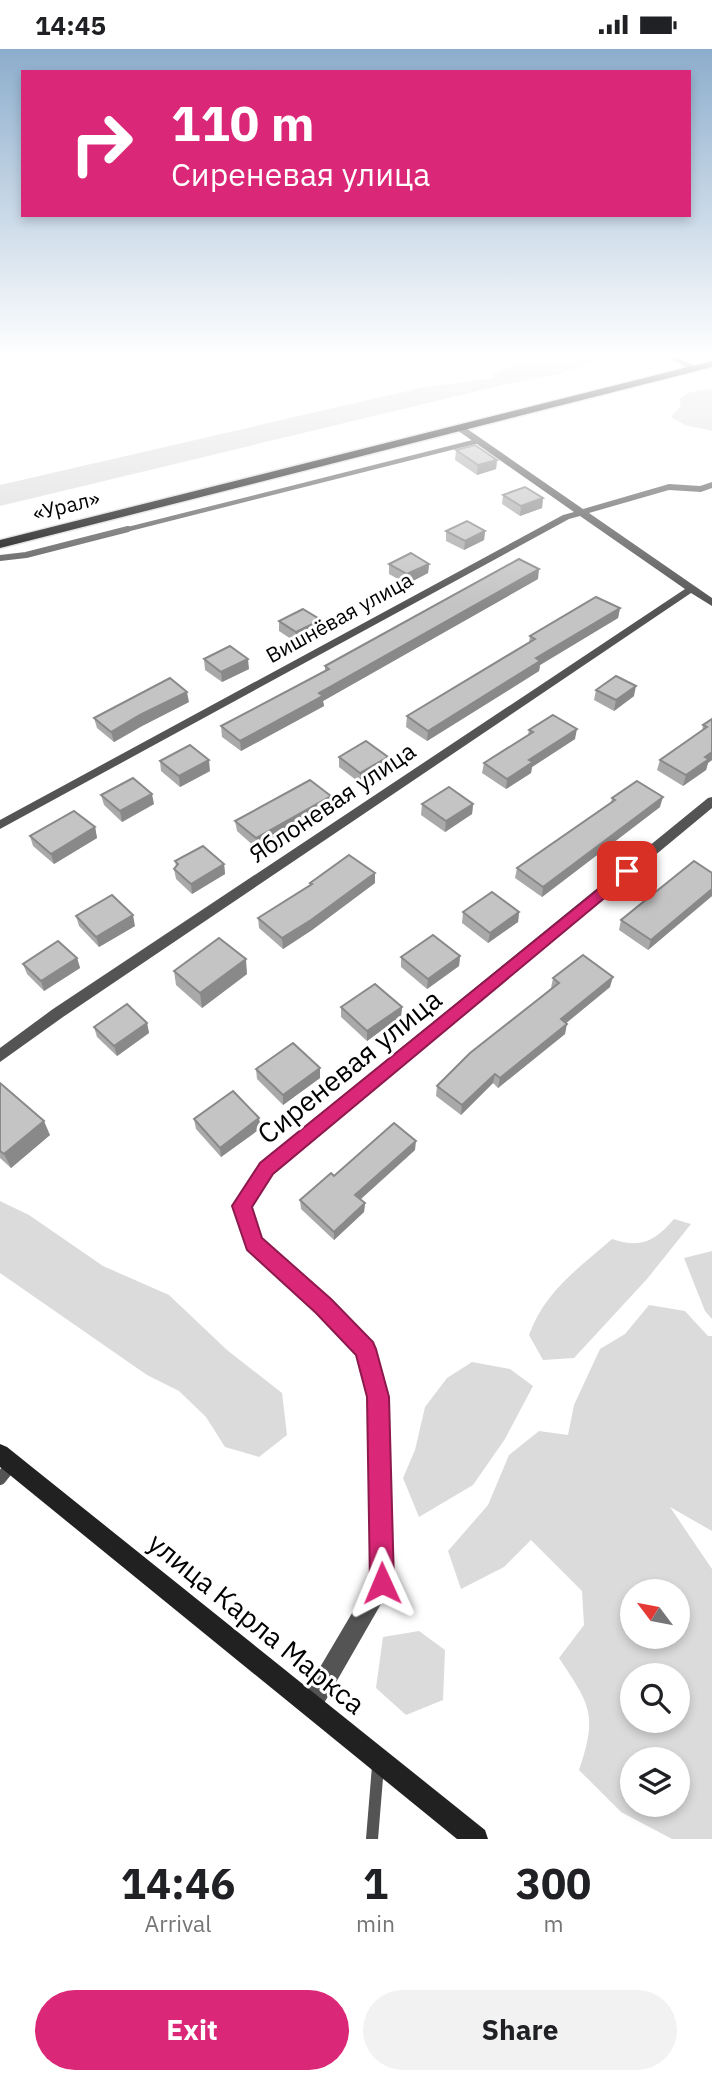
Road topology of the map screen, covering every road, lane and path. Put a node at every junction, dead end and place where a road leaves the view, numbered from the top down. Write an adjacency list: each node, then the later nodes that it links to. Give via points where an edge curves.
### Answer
1 (418, 439): 6 (highway, «Урал»)
2 (475, 439): 3 (street)
3 (478, 441): 5 (street); 7 (lane)
4 (712, 485): 5 (street, Вишнёвая улица, via 669,487)
5 (578, 513): 8 (street); 11 (street, Вишнёвая улица, via 468,568)
6 (0, 544)
7 (0, 558)
8 (691, 589): 9 (street); 12 (street, Яблоневая улица)
9 (712, 603)
10 (712, 801): 14 (street, Сиреневая улица, via 266,1168 242,1206 254,1244 365,1349 378,1397 382,1583)
11 (0, 825)
12 (0, 1056)
13 (4, 1466): 14 (street, улица Карла Маркса)
14 (311, 1704): 15 (street, улица Карла Маркса)
15 (378, 1759): 16 (lane); 17 (street, улица Карла Маркса)
16 (372, 1839)
17 (477, 1839)

